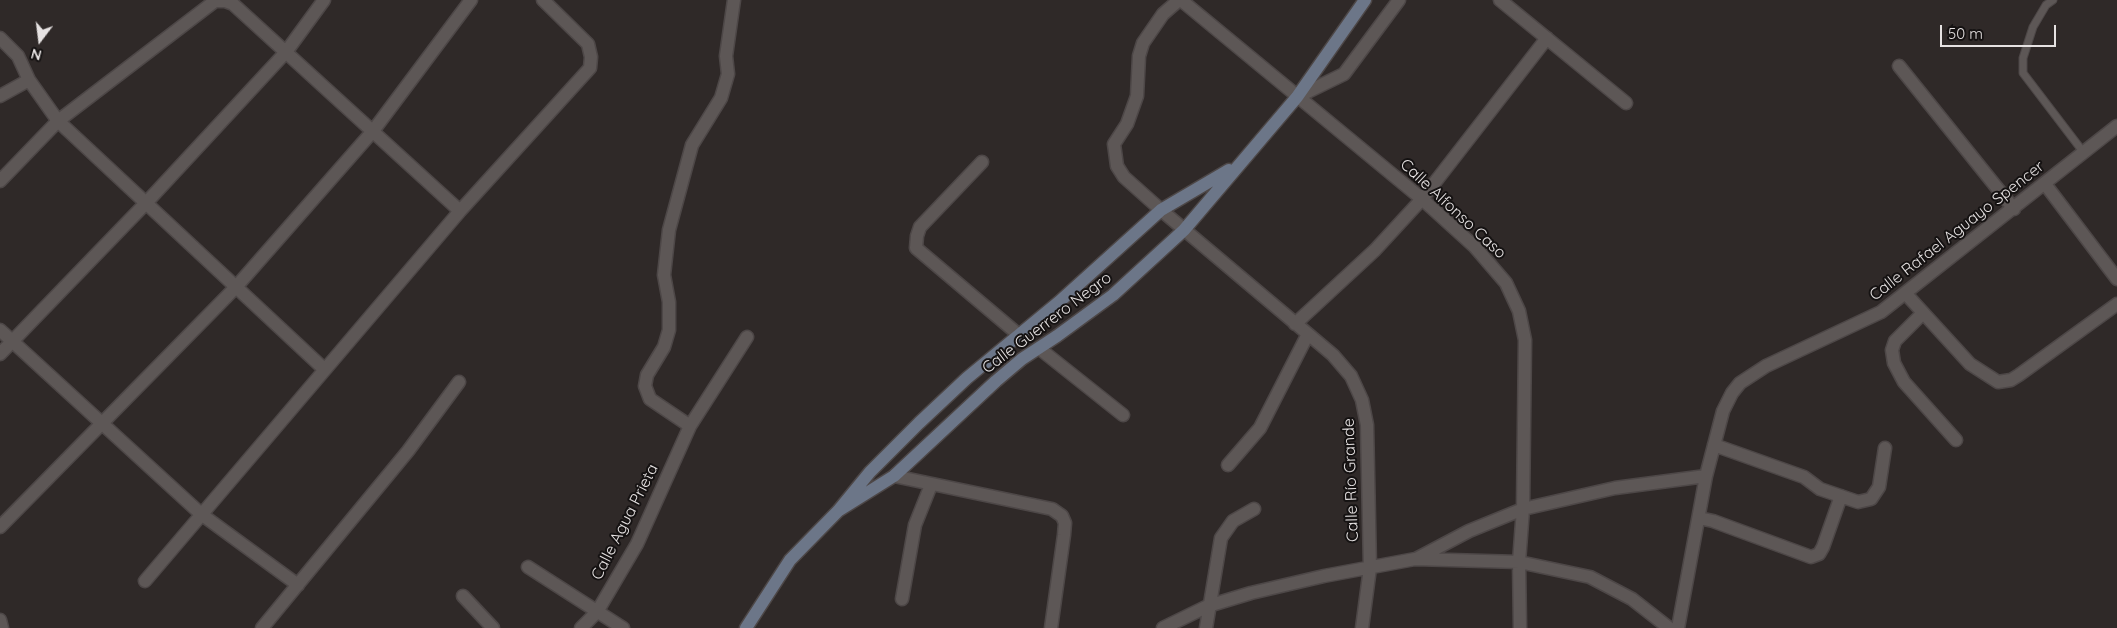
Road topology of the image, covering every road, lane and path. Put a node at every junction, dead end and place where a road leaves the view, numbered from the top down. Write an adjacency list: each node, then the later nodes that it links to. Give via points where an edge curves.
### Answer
1 (324, 0): 12 (street)
2 (471, 0): 20 (street)
3 (543, 0): 30 (street, via 588,44 590,68)
4 (734, 0): 49 (street, via 726,56 728,74 721,98 692,146 669,230 664,256 669,330 645,386 650,399)
5 (1180, 0): 16 (street, Calle Alfonso Caso); 29 (street, Calle Río Grande, via 1163,14 1143,43 1138,64 1138,96 1127,124 1114,144 1117,166 1124,177)
6 (1365, 0): 16 (street, Calle Guerrero Negro)
7 (1398, 0): 16 (street, via 1344,74)
8 (1500, 0): 11 (street)
9 (2053, 0): 21 (lane, via 2032,27 2023,58 2023,73)
10 (0, 38): 14 (street, via 18,56)
11 (1547, 38): 17 (street); 26 (street)
12 (286, 52): 18 (street, via 233,4 215,1); 20 (street); 27 (street)
13 (1900, 66): 28 (street)
14 (29, 80): 15 (street); 18 (street)
15 (0, 96)
16 (1297, 97): 23 (street, Calle Guerrero Negro); 26 (street, Calle Alfonso Caso)
17 (1626, 103)
18 (58, 120): 24 (street); 27 (street)
19 (2117, 126): 21 (street, Calle Rafael Aguayo Spencer)
20 (373, 131): 30 (street); 33 (street)
21 (2084, 153): 25 (street, Calle Rafael Aguayo Spencer)
22 (982, 162): 40 (street, via 920,227 916,248)
23 (1237, 165): 29 (street, Calle Guerrero Negro); 31 (street, Calle Guerrero Negro)
24 (0, 181)
25 (2045, 184): 28 (street, Calle Rafael Aguayo Spencer); 32 (street)
26 (1422, 199): 37 (street, via 1375,250); 59 (street, Calle Alfonso Caso, via 1475,247 1506,283 1519,311 1525,340)
27 (146, 203): 33 (street); 42 (street)
28 (2014, 209): 34 (street, Calle Rafael Aguayo Spencer)
29 (1161, 210): 31 (street, Calle Río Grande); 40 (street, Calle Guerrero Negro)
30 (460, 211): 45 (street)
31 (1184, 230): 37 (street, Calle Río Grande); 43 (street, Calle Guerrero Negro, via 1113,295)
32 (2117, 279)
33 (236, 287): 45 (street); 48 (street)
34 (1906, 294): 36 (street); 51 (street, Calle Rafael Aguayo Spencer, via 1881,312 1750,374 1732,394)
35 (2117, 304): 36 (street, via 2019,375 1998,382 1970,364)
36 (1923, 313): 50 (street, via 1895,341 1892,350 1894,363 1904,382)
37 (1295, 324): 39 (street, Calle Río Grande)
38 (0, 330): 42 (street)
39 (1308, 334): 53 (street, via 1260,428); 67 (street, Calle Río Grande, via 1351,376 1362,400 1367,425)
40 (1019, 335): 60 (street, Calle Guerrero Negro, via 919,423 870,472)
41 (747, 337): 49 (street, Calle Agua Prieta)
42 (12, 341): 44 (street); 48 (street)
43 (1040, 348): 47 (street); 54 (street, Calle Guerrero Negro, via 1022,359)
44 (0, 354)
45 (324, 369): 61 (street)
46 (459, 382): 69 (street, via 408,451)
47 (1123, 415)
48 (102, 423): 61 (street); 63 (street)
49 (690, 426): 73 (street, Calle Agua Prieta, via 636,544)
50 (1956, 440)
51 (1714, 446): 55 (street, Calle Rafael Aguayo Spencer); 57 (street, via 1804,477 1820,489)
52 (1885, 448): 57 (street, via 1879,487 1871,499 1858,502)
53 (1228, 464)
54 (894, 476): 56 (street); 60 (street, Calle Guerrero Negro)
55 (1706, 476): 59 (street, via 1615,488); 62 (street, Calle Rafael Aguayo Spencer)
56 (931, 485): 71 (street, via 915,524); 81 (street, via 1052,509 1062,516 1064,536)
57 (1841, 496): 62 (street, via 1823,547 1819,554 1811,557)
58 (1254, 509): 72 (street, via 1233,521 1221,538)
59 (1523, 509): 64 (street, via 1468,531); 65 (street, Calle Alfonso Caso)
60 (838, 511): 80 (street, Calle Guerrero Negro, via 790,560)
61 (202, 514): 68 (street); 69 (street)
62 (1699, 518): 87 (street, Calle Rafael Aguayo Spencer)
63 (0, 527)
64 (1415, 559): 65 (street); 67 (street)
65 (1519, 562): 85 (street, Calle Alfonso Caso); 86 (street, via 1590,577 1632,599)
66 (528, 567): 73 (street)
67 (1370, 568): 72 (street, via 1324,576); 84 (street, Calle Río Grande)
68 (145, 581)
69 (298, 585): 76 (street)
70 (463, 596): 77 (street)
71 (902, 599)
72 (1208, 606): 82 (street); 83 (street)
73 (597, 612): 78 (street, Calle Agua Prieta); 79 (street)
74 (0, 620): 75 (street)
75 (2, 628)
76 (262, 628)
77 (493, 628)
78 (581, 628)
79 (623, 628)
80 (746, 628)
81 (1051, 628)
82 (1163, 628)
83 (1206, 628)
84 (1362, 628)
85 (1520, 628)
86 (1669, 628)
87 (1678, 628)

